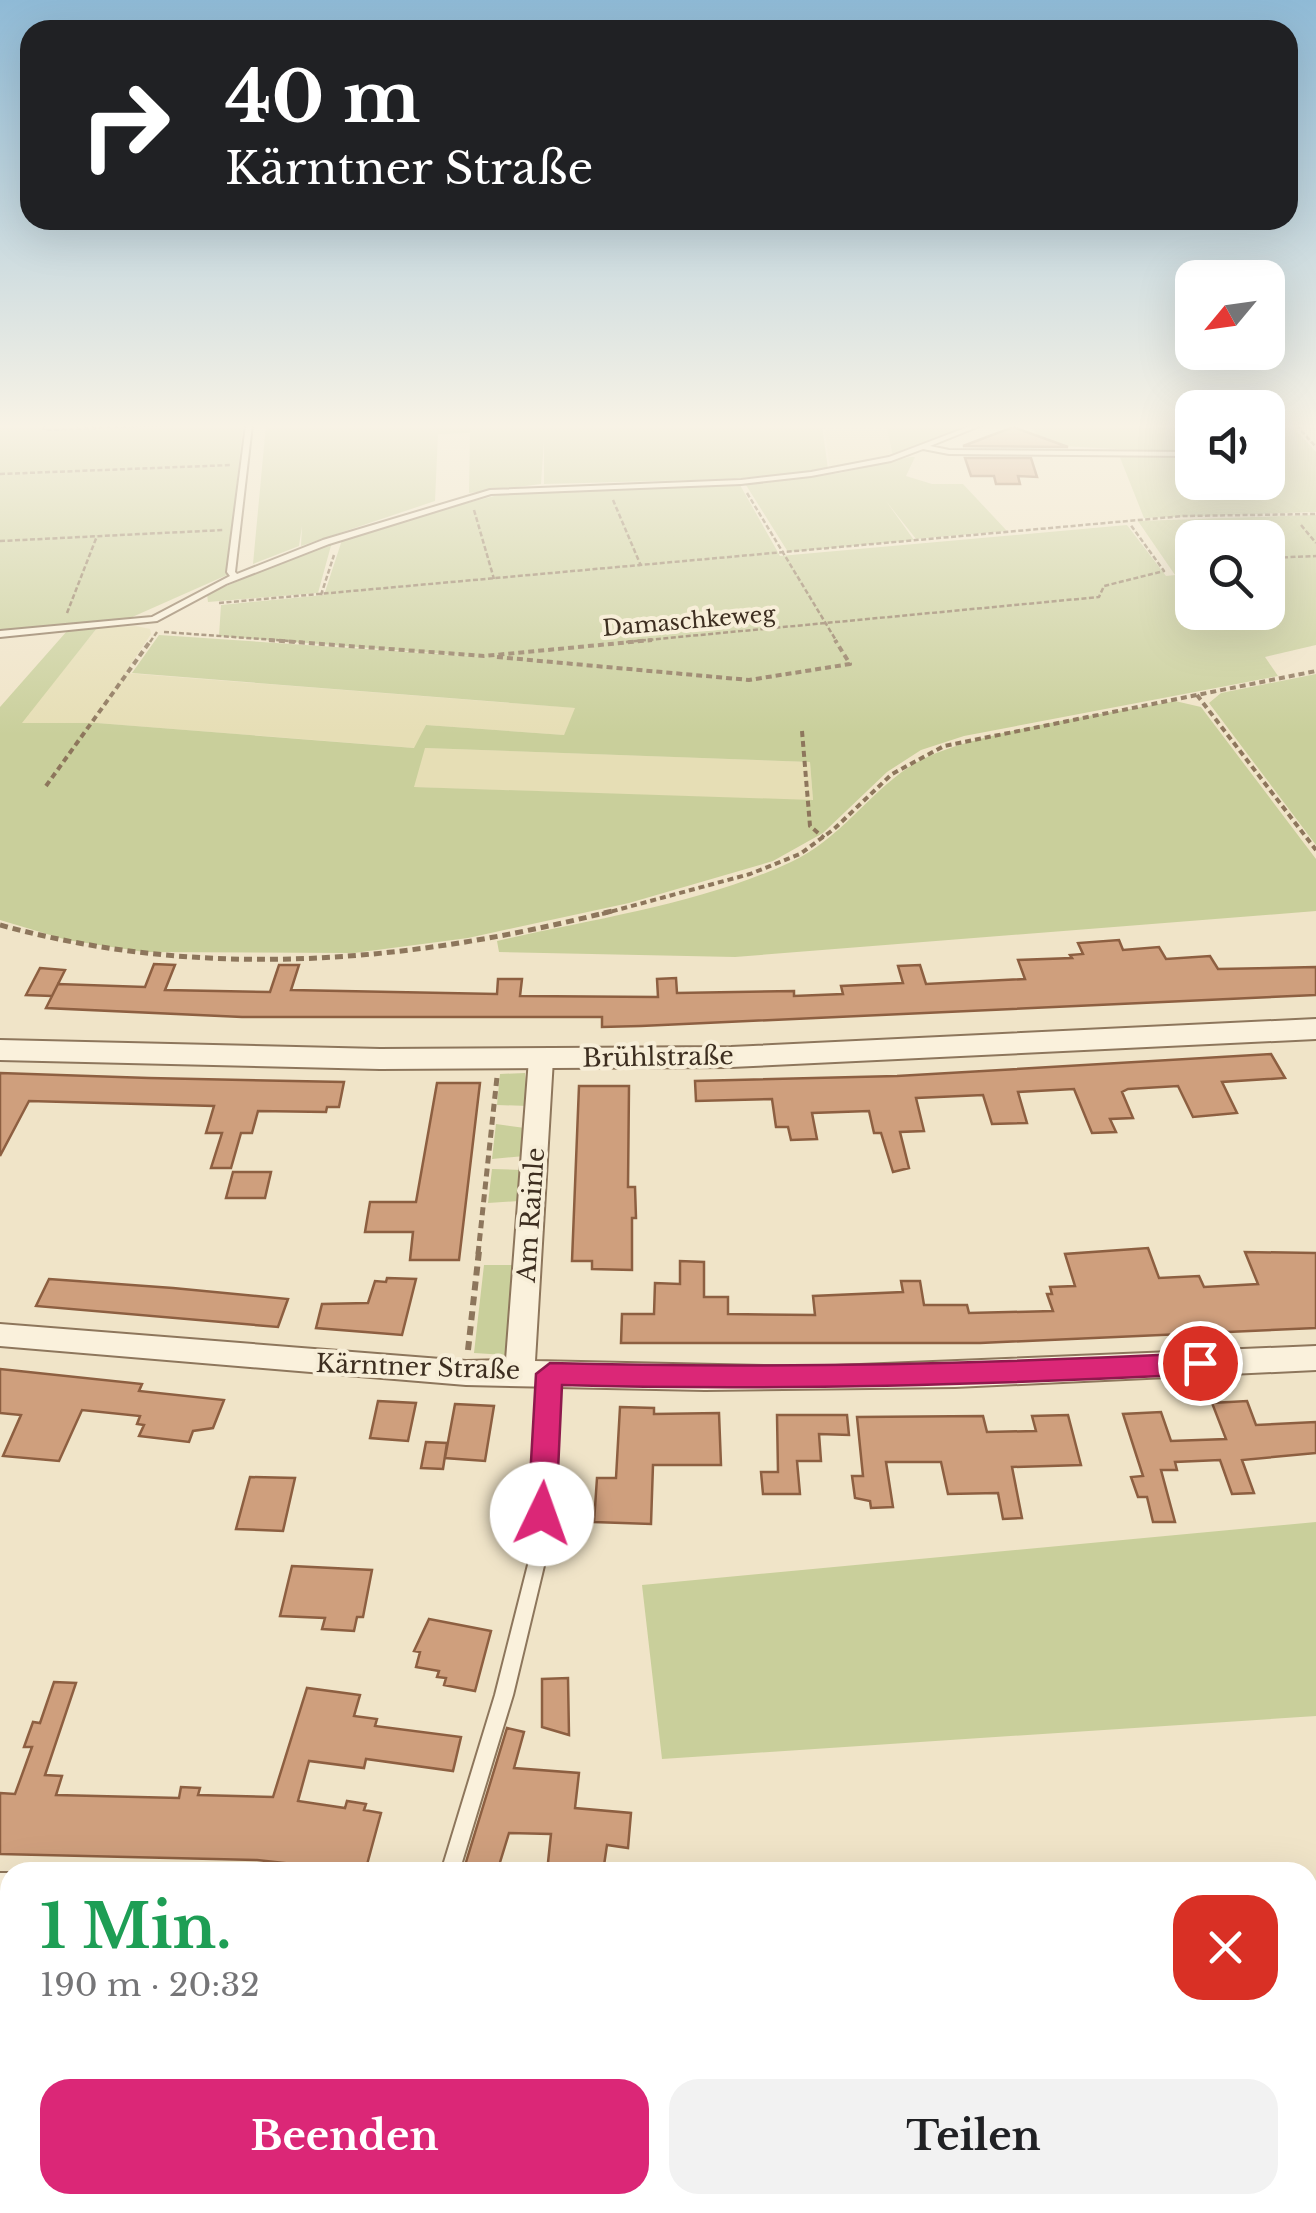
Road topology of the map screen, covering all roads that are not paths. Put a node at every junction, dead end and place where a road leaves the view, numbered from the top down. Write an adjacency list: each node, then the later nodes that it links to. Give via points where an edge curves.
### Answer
1 (236, 528): 3 (lane)
2 (366, 528): 3 (lane)
3 (236, 576): 4 (lane, via 176,604 156,624)
4 (0, 634)
5 (1316, 1029): 7 (street, Brühlstraße, via 879,1052)
6 (0, 1050): 7 (street, Brühlstraße)
7 (542, 1059): 10 (street, Am Rainle)
8 (0, 1336): 10 (street, Kärntner Straße, via 466,1373)
9 (1316, 1358): 10 (street, Kärntner Straße, via 967,1375 738,1379)
10 (535, 1372): 11 (lane, via 540,1549)
11 (453, 1862)

